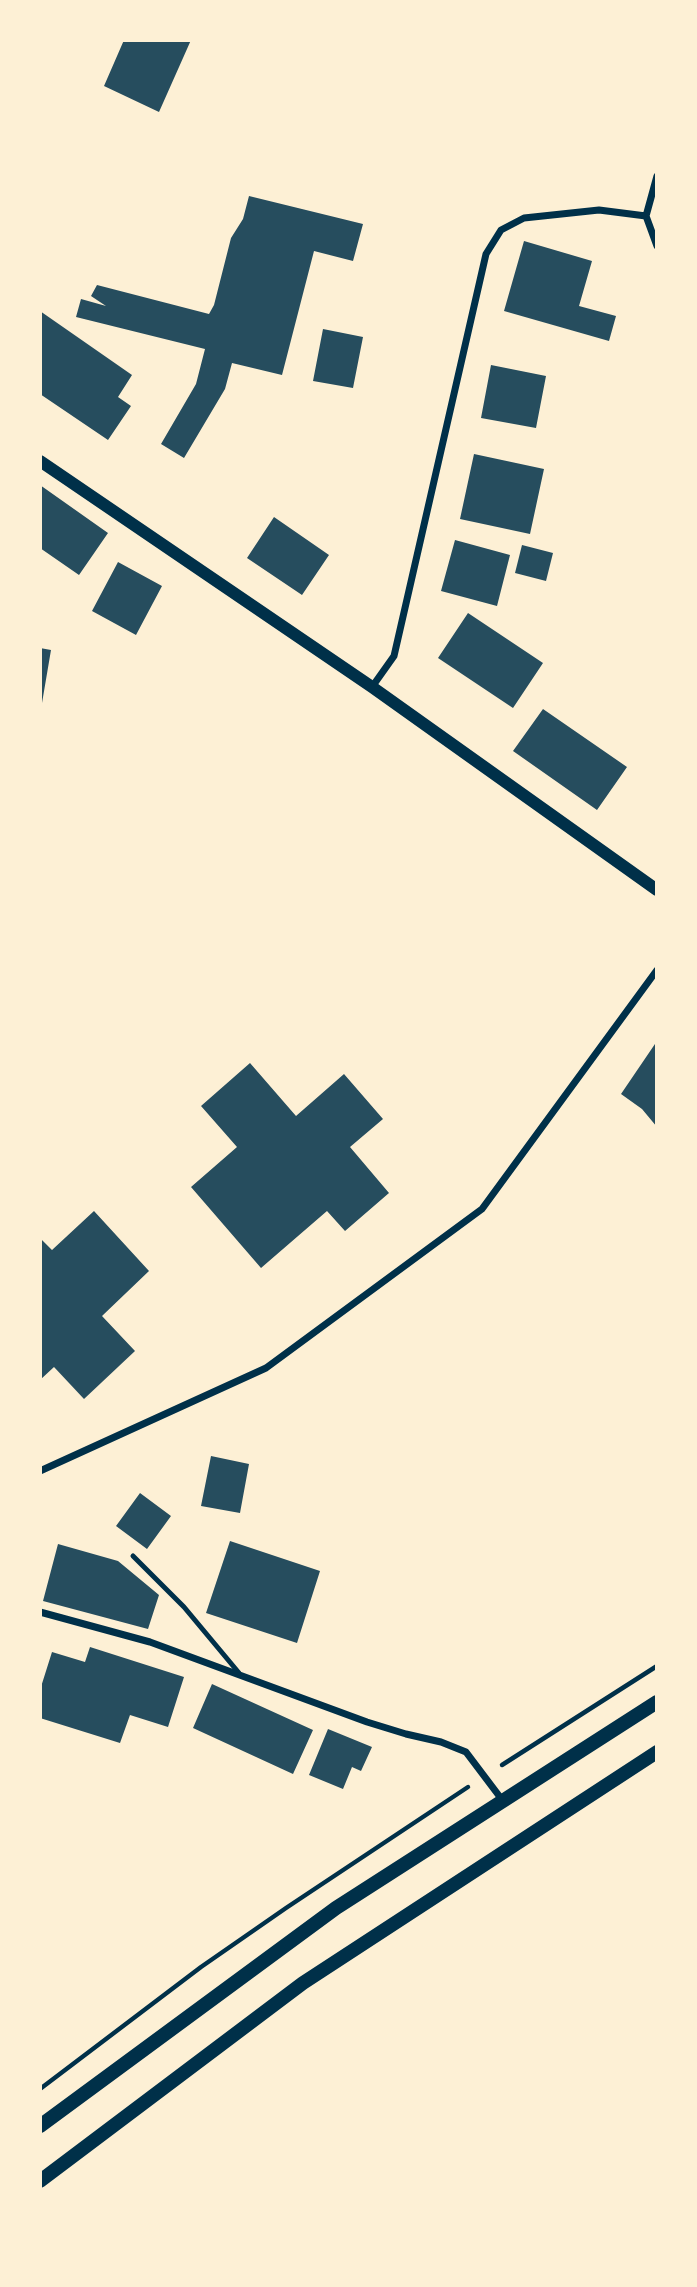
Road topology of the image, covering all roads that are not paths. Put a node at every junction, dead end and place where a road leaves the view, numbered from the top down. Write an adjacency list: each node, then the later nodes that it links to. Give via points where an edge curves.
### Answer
1 (657, 176): 2 (street)
2 (646, 216): 3 (street); 5 (street, via 599,210 524,218 501,230 486,254 394,656)
3 (657, 246)
4 (40, 461): 5 (street)
5 (372, 687): 6 (street)
6 (657, 890)
7 (657, 970): 8 (street, via 482,1209 266,1368)
8 (40, 1471)
9 (133, 1556): 11 (lane)
10 (40, 1612): 11 (street, via 150,1642)
11 (239, 1673): 14 (street, via 466,1752)
12 (657, 1702): 14 (main road)
13 (657, 1752): 16 (main road, via 303,1983)
14 (503, 1801): 15 (main road, via 336,1908)
15 (40, 2126)
16 (40, 2180)

